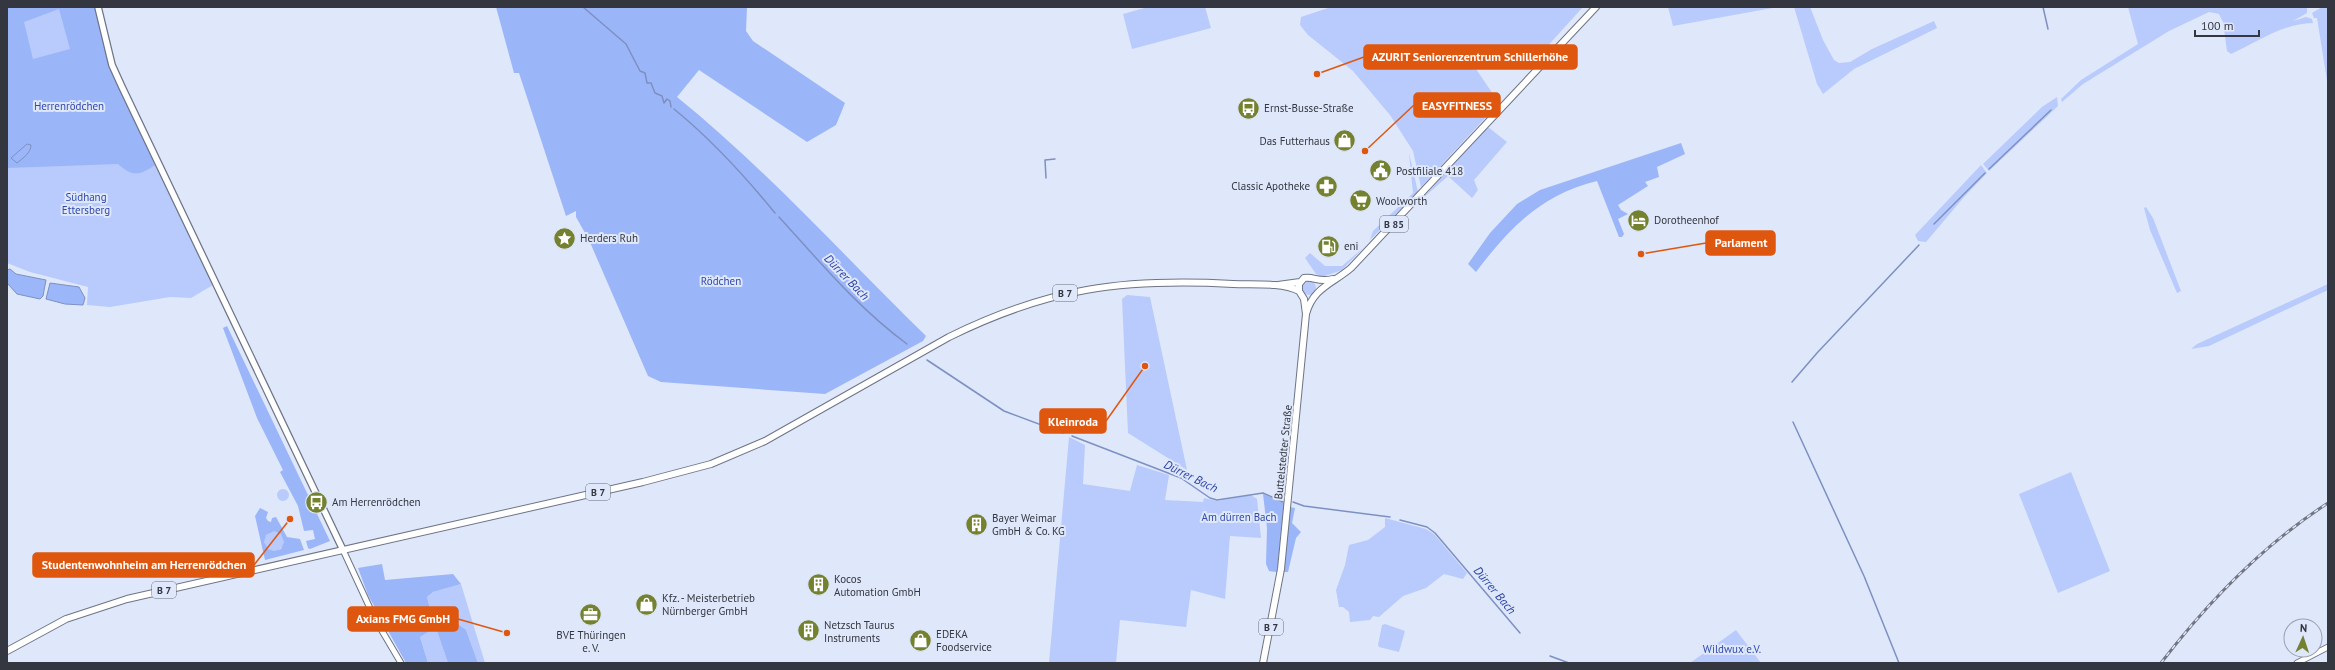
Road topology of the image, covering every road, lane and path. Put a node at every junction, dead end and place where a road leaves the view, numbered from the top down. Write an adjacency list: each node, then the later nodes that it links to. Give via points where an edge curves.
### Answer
1 (98, 7): 11 (main road, via 112,65)
2 (1596, 7): 3 (main road, B 85, via 1370,248)
3 (1338, 278): 4 (main road); 7 (main road, B 85)
4 (1317, 281): 5 (main road, via 1310,277); 7 (main road)
5 (1300, 282): 6 (main road, B 7); 8 (main road)
6 (1273, 286): 8 (main road, B 7); 11 (main road, B 7, via 1146,282 1105,286 1046,298 1005,312 955,334 777,435 716,462 657,479)
7 (1318, 292): 9 (main road)
8 (1301, 294): 9 (main road); 10 (main road, B 7)
9 (1312, 298): 10 (main road, B 7)
10 (1306, 314): 15 (main road, Buttelstedter Straße / B 7, via 1281,569)
11 (343, 550): 13 (main road, B 7, via 105,605 51,626); 14 (street, via 375,619)
12 (2328, 647): 16 (street)
13 (7, 651)
14 (401, 663)
15 (1263, 663)
16 (2297, 663)

